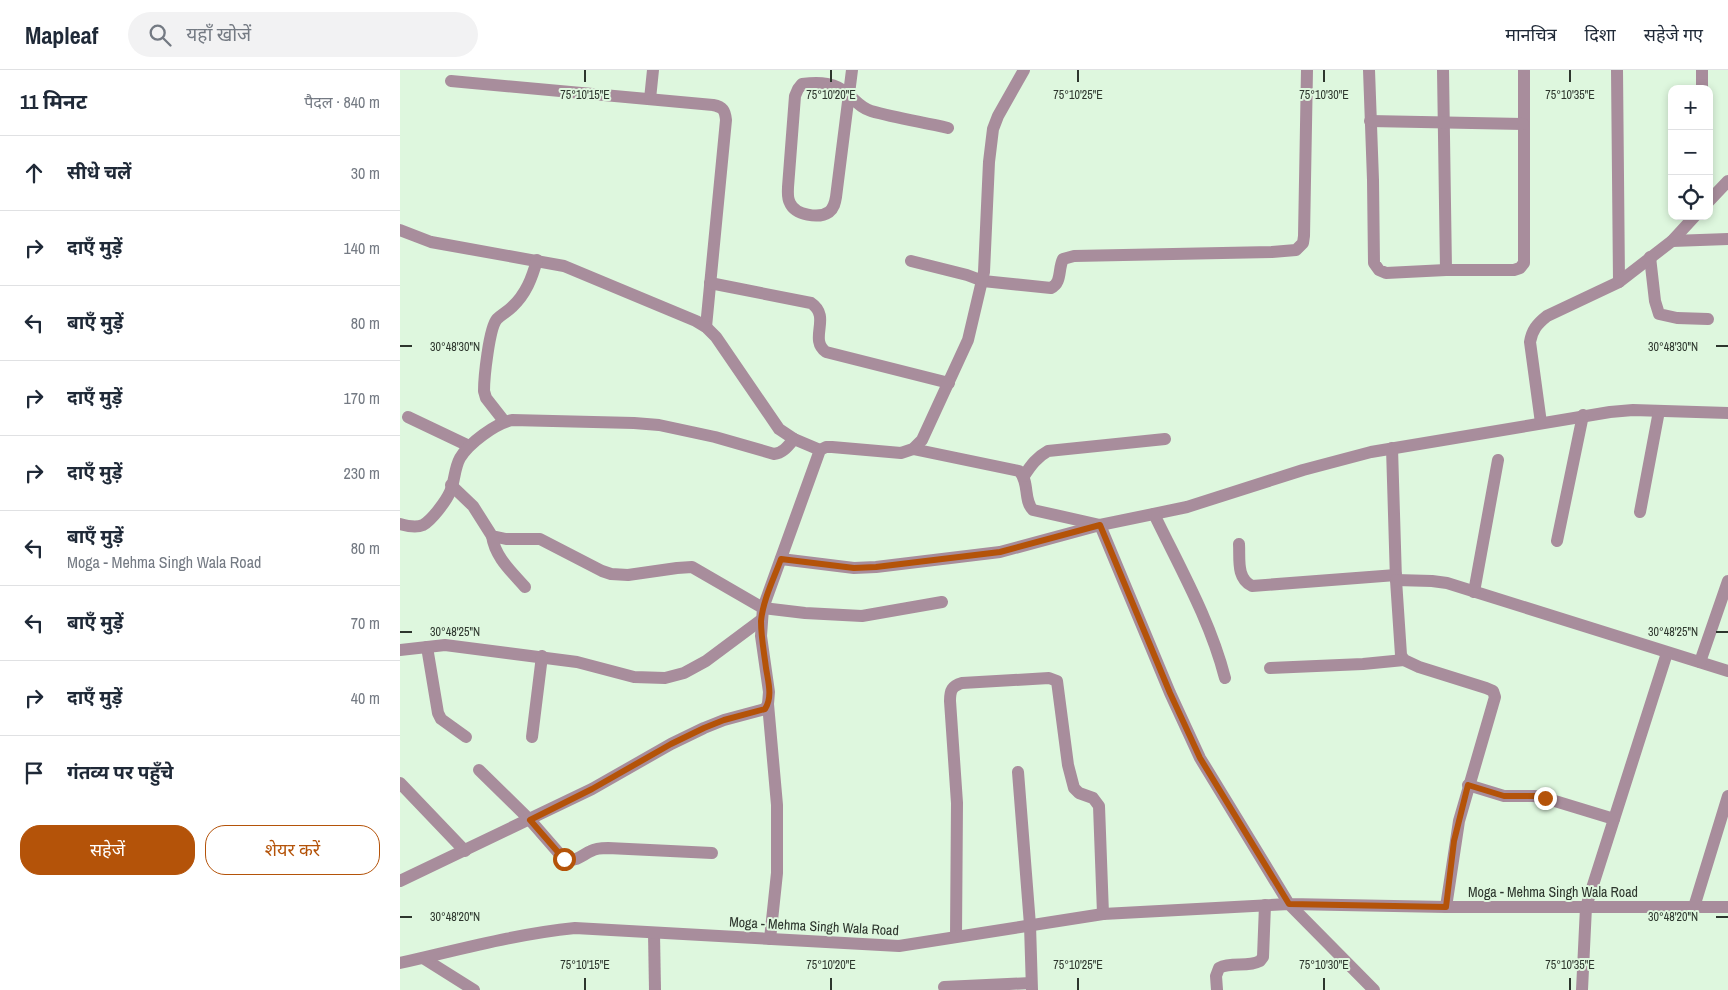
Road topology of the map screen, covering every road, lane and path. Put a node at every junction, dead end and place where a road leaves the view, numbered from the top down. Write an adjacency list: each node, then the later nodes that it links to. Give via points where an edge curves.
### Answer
1 (653, 70): 13 (street)
2 (852, 70): 12 (street)
3 (1024, 70): 28 (street, via 994,129 989,162)
4 (1306, 70): 28 (street, via 1304,236 1303,243 1296,250 1074,256 1063,259 1056,286 1051,288)
5 (1369, 70): 14 (street)
6 (1443, 70): 15 (street)
7 (1524, 70): 16 (street)
8 (1617, 70): 29 (street)
9 (1702, 70): 11 (street)
10 (452, 81): 13 (street)
11 (1702, 85)
12 (850, 95): 12 (street, via 834,206 824,214 806,214 795,209 788,199 798,89 802,84 821,83 839,86); 17 (street, via 870,111)
13 (650, 99): 30 (street, via 721,106 725,110)
14 (1370, 120): 15 (street); 27 (street, via 1376,267 1386,273)
15 (1444, 122): 16 (street); 27 (street)
16 (1524, 124): 27 (street, via 1524,263 1514,270)
17 (948, 128)
18 (1728, 181): 19 (street)
19 (1713, 197)
20 (1691, 220): 23 (street)
21 (400, 230): 25 (street, via 432,242)
22 (1728, 239): 23 (street)
23 (1672, 241): 24 (street)
24 (1650, 257): 29 (street); 31 (street, via 1659,314)
25 (537, 260): 32 (street, via 600,280); 38 (street, via 522,296 509,311 497,318 492,330 484,392)
26 (911, 261): 28 (street)
27 (1446, 270)
28 (983, 280): 33 (street, via 968,340)
29 (1619, 282): 39 (street, via 1547,316 1532,332 1530,342)
30 (710, 283): 32 (street); 33 (street, via 811,303 819,310 818,341 826,352)
31 (1708, 319)
32 (706, 327): 40 (street, via 773,422)
33 (949, 383): 43 (street, via 922,440)
34 (1659, 411): 35 (street); 36 (street); 49 (street)
35 (1728, 413)
36 (1583, 415): 39 (street); 54 (street)
37 (408, 416): 42 (street)
38 (504, 422): 40 (street, via 522,419 659,425 774,454 780,453); 42 (street)
39 (1541, 423): 44 (street)
40 (794, 439): 45 (street)
41 (1165, 439): 47 (street, via 1048,451 1033,462)
42 (469, 446): 48 (street, via 456,468)
43 (913, 448): 45 (street, via 902,453 832,446); 47 (street, via 1014,469)
44 (1392, 448): 50 (street, via 1303,470 1187,507); 57 (street)
45 (820, 450): 56 (street)
46 (1498, 460): 60 (street)
47 (1024, 476): 52 (street, via 1029,506 1033,510)
48 (452, 485): 51 (street, via 440,507 423,525); 53 (street, via 473,506)
49 (1640, 512)
50 (1154, 514): 52 (street); 71 (street, via 1205,620)
51 (400, 524)
52 (1100, 525): 56 (street, via 1000,552 876,567 854,568); 85 (street, via 1200,758)
53 (492, 536): 59 (street, via 497,554); 62 (street, via 547,541 611,574 692,567)
54 (1557, 541)
55 (1239, 544): 57 (street, via 1241,576 1252,586)
56 (781, 559): 62 (street)
57 (1396, 578): 60 (street, via 1446,583); 67 (street, via 1400,646)
58 (1728, 581): 68 (street)
59 (525, 587)
60 (1474, 592): 65 (street)
61 (942, 602): 62 (street, via 862,616)
62 (762, 614): 66 (street, via 706,661 684,673 665,678 634,677); 72 (street)
63 (427, 647): 64 (street); 66 (street, via 444,644); 74 (street, via 438,713 441,719)
64 (400, 650)
65 (1667, 652): 68 (street); 80 (street)
66 (542, 656): 73 (street)
67 (1404, 660): 69 (street); 78 (street, via 1493,691 1493,705)
68 (1700, 662): 70 (street)
69 (1270, 668)
70 (1728, 671)
71 (1224, 678)
72 (768, 704): 81 (street, via 765,709 724,720 671,744); 95 (street, via 777,805 777,872)
73 (532, 736)
74 (466, 737)
75 (479, 770): 81 (street)
76 (1018, 772): 92 (street)
77 (400, 783): 82 (street)
78 (1468, 785): 80 (street, via 1504,796 1545,798); 87 (street, via 1454,841)
79 (1728, 796): 88 (street)
80 (1614, 818): 90 (street)
81 (530, 820): 82 (street); 83 (street, via 569,861 591,851 608,848)
82 (465, 851): 84 (street)
83 (712, 853)
84 (400, 881)
85 (1289, 904): 86 (street, Moga - Mehma Singh Wala Road); 87 (street, Moga - Mehma Singh Wala Road); 103 (street)
86 (1265, 905): 91 (street, Moga - Mehma Singh Wala Road); 102 (street, via 1263,957 1260,962 1249,965 1228,964 1219,968)
87 (1446, 907): 90 (street, Moga - Mehma Singh Wala Road)
88 (1694, 907): 89 (street, Moga - Mehma Singh Wala Road); 90 (street, Moga - Mehma Singh Wala Road)
89 (1728, 907)
90 (1586, 908): 104 (street)
91 (1102, 914): 92 (street, Moga - Mehma Singh Wala Road); 94 (street, via 1099,806 1093,798 1079,794 1074,788 1057,682 1049,678 962,683 951,689 950,701 957,803)
92 (1030, 924): 94 (street, Moga - Mehma Singh Wala Road); 99 (street)
93 (654, 933): 95 (street, Moga - Mehma Singh Wala Road); 96 (street, Moga - Mehma Singh Wala Road, via 575,928 540,932); 101 (street)
94 (956, 936): 95 (street, Moga - Mehma Singh Wala Road, via 899,946)
95 (770, 939)
96 (423, 958): 97 (street, Moga - Mehma Singh Wala Road); 100 (street)
97 (400, 963)
98 (944, 987): 99 (street)
99 (1031, 987)
100 (470, 989)
101 (655, 990)
102 (1217, 990)
103 (1374, 990)
104 (1582, 990)

